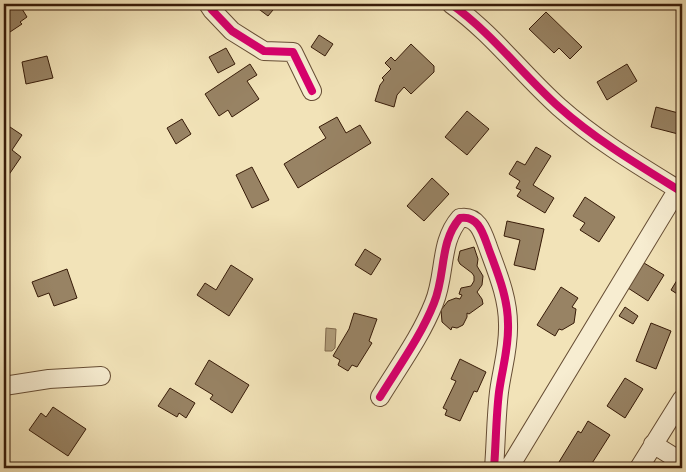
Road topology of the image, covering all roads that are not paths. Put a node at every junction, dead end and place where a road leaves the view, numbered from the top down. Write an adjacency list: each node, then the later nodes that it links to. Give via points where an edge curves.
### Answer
1 (208, 4): 3 (street, via 232,31 264,52 293,52)
2 (451, 4): 4 (street, via 481,28 561,109 607,144)
3 (312, 91)
4 (680, 191): 12 (street)
5 (102, 376): 6 (street)
6 (4, 386)
7 (380, 397): 11 (street, via 425,324 435,301 452,227 460,218 475,221 504,291 508,324)
8 (682, 398): 9 (street)
9 (653, 444): 10 (street); 13 (street)
10 (682, 462)
11 (494, 468)
12 (509, 468)
13 (639, 468)

